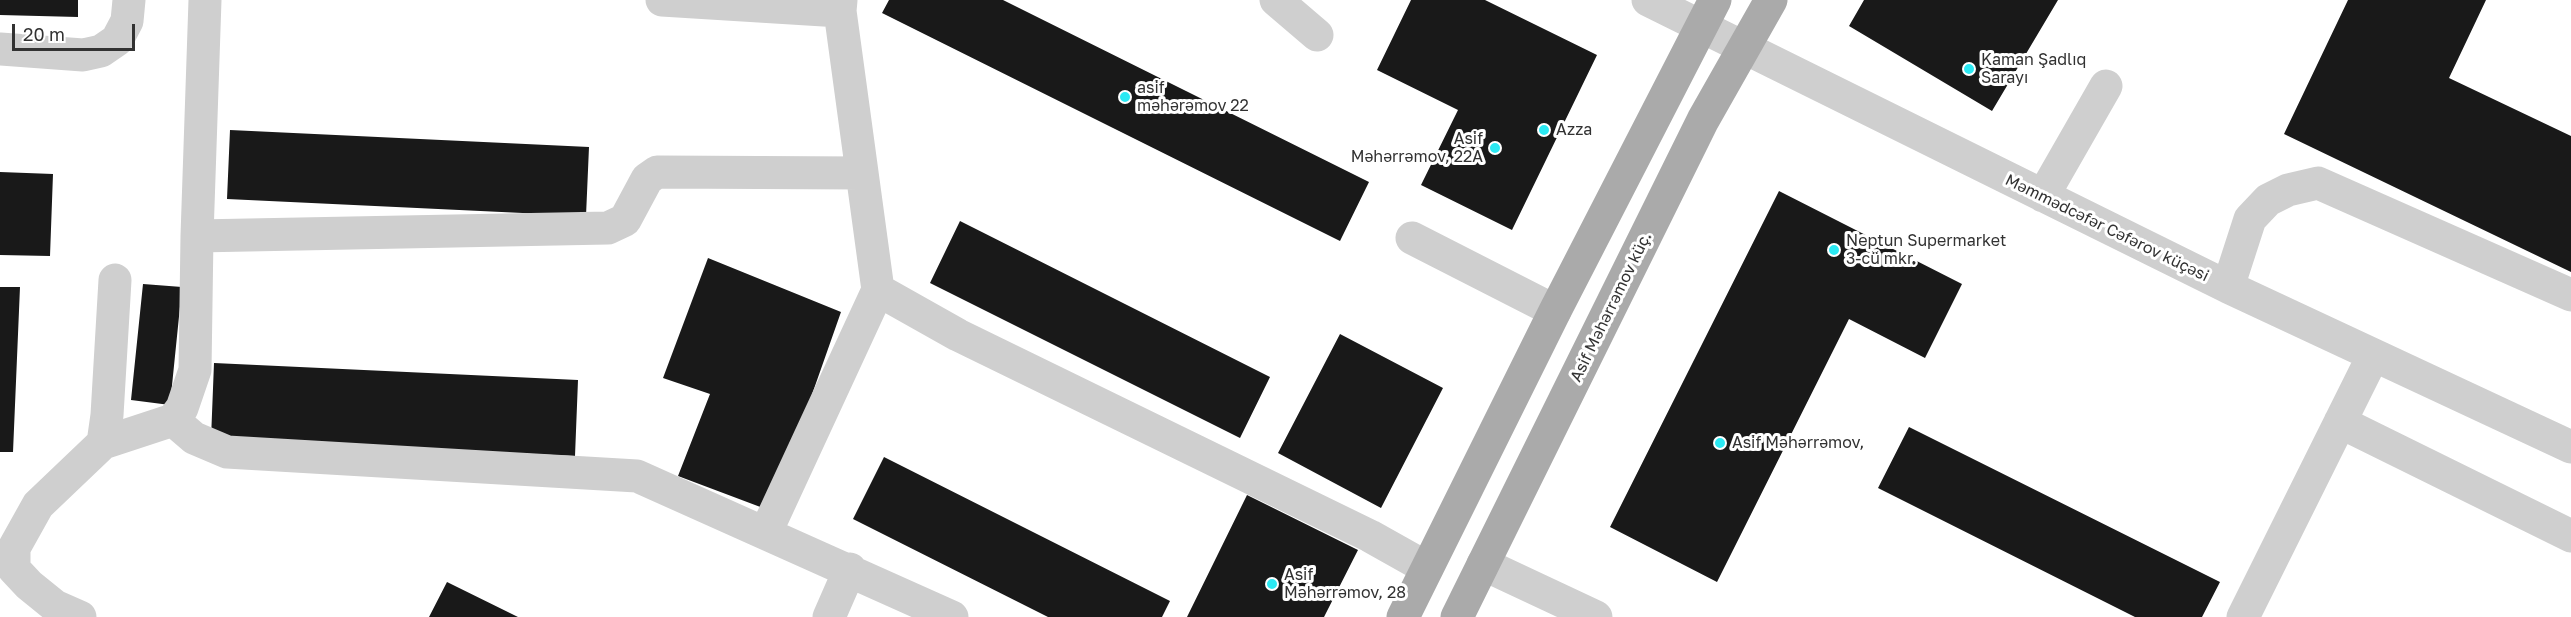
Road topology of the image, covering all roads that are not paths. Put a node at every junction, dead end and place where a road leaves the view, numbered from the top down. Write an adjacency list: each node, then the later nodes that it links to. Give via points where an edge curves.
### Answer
1 (129, 0): 11 (street, via 127,21 117,40 101,51 83,55)
2 (205, 0): 15 (street)
3 (662, 0): 7 (street)
4 (1276, 0): 9 (street)
5 (1648, 0): 8 (street, Məmmədcəfər Cəfərov küçəsi)
6 (1771, 0): 10 (main road, Asif Məhərrəmov küç.)
7 (841, 5): 13 (street)
8 (1708, 13): 10 (street, Məmmədcəfər Cəfərov küçəsi); 21 (main road)
9 (1317, 35)
10 (1743, 46): 14 (street, Məmmədcəfər Cəfərov küçəsi); 29 (main road, Asif Məhərrəmov küç.)
11 (0, 49)
12 (2106, 86): 14 (street)
13 (862, 173): 15 (street, via 657,172 647,179 625,220 608,228); 19 (street)
14 (2043, 196): 18 (street, Məmmədcəfər Cəfərov küçəsi)
15 (197, 236): 23 (street, via 195,370 182,408)
16 (1412, 238): 21 (street)
17 (115, 280): 25 (street)
18 (2228, 287): 20 (street, via 2250,219 2268,200 2288,190 2318,183); 22 (street, Məmmədcəfər Cəfərov küçəsi)
19 (878, 290): 27 (street); 30 (street, via 958,336 1370,536)
20 (2571, 295)
21 (1555, 311): 30 (main road)
22 (2373, 356): 24 (street); 26 (street, Məmmədcəfər Cəfərov küçəsi)
23 (173, 420): 25 (street); 27 (street, via 194,438 228,452 637,476)
24 (2340, 422): 28 (street); 39 (street)
25 (103, 444): 31 (street, via 38,505)
26 (2571, 447)
27 (766, 532): 32 (street)
28 (2571, 536)
29 (1484, 564): 37 (main road, Asif Məhərrəmov küç.); 38 (street)
30 (1427, 568): 36 (main road)
31 (7, 569): 33 (street, via 55,606)
32 (850, 569): 34 (street); 35 (street)
33 (80, 617)
34 (829, 617)
35 (952, 617)
36 (1403, 617)
37 (1457, 617)
38 (1596, 617)
39 (2243, 617)

